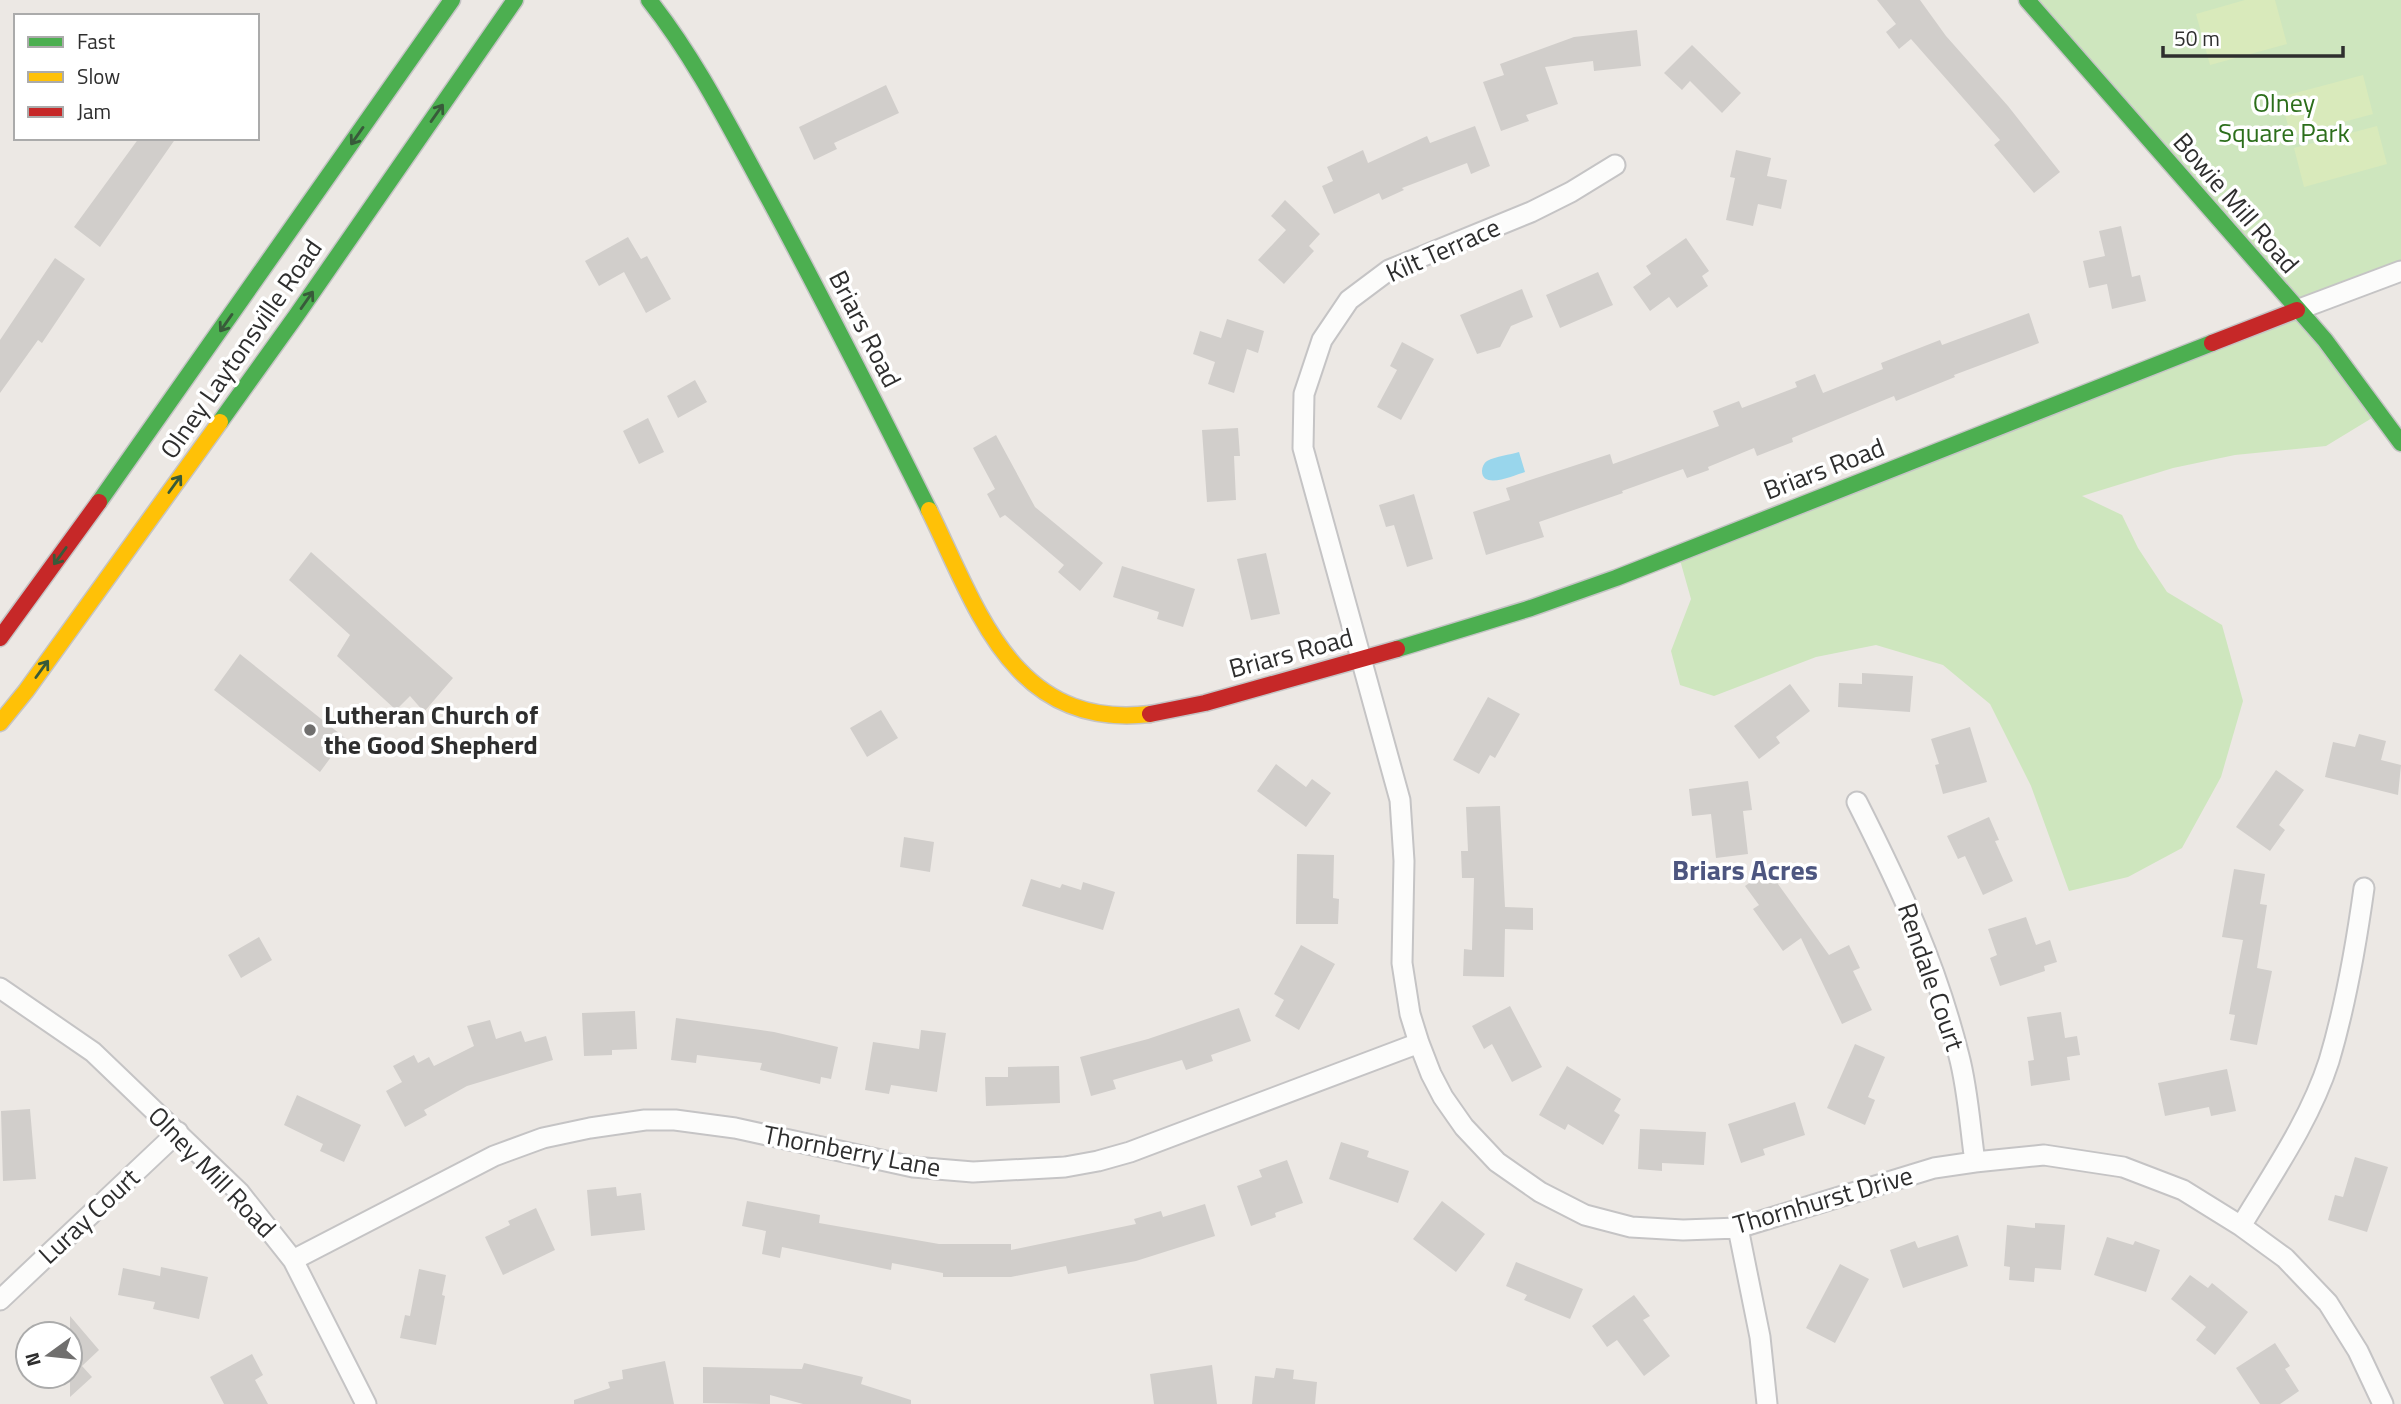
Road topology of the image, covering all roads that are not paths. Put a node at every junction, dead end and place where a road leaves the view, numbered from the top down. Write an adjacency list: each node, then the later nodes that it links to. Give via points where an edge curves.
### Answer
1 (452, 0): 9 (street, Olney Laytonsville Road, one-way to 9)
2 (515, 0): 11 (street, Olney Laytonsville Road, one-way to 2, via 296,316)
3 (649, 0): 10 (street, Briars Road, via 690,55 789,237 991,635 1006,661 1034,687 1063,704 1128,716 1177,709)
4 (2027, 0): 7 (street, Bowie Mill Road)
5 (1615, 165): 10 (street, Kilt Terrace, via 1531,212 1389,270 1349,300 1322,340 1304,394 1303,448)
6 (2401, 271): 7 (street)
7 (2297, 310): 8 (street, Bowie Mill Road, via 2315,326); 10 (street, Briars Road, via 1604,582 1526,611)
8 (2401, 443)
9 (0, 638)
10 (1361, 660): 15 (street, Thornhurst Drive, via 1400,800 1402,963)
11 (0, 723)
12 (1857, 802): 17 (street, Rendale Court, via 1935,971 1960,1058)
13 (2364, 888): 18 (street, via 2353,962 2328,1062 2299,1129)
14 (0, 988): 16 (street, Olney Mill Road, via 93,1052)
15 (1419, 1043): 19 (street, Thornhurst Drive, via 1443,1097 1464,1127 1497,1162 1540,1192 1585,1215 1631,1227); 20 (street, Thornberry Lane, via 1140,1148 1051,1169 934,1169 676,1120 590,1128 542,1138 494,1156)
16 (178, 1132): 20 (street, Olney Mill Road, via 239,1192); 21 (street, Luray Court)
17 (1975, 1162): 18 (street, Thornhurst Drive, via 2044,1156 2123,1167 2183,1190); 19 (street, Thornhurst Drive, via 1934,1168)
18 (2241, 1226): 24 (street, Thornhurst Drive, via 2285,1258 2328,1303)
19 (1738, 1227): 23 (street, via 1760,1337)
20 (293, 1261): 22 (street, Olney Mill Road)
21 (0, 1300)
22 (366, 1404)
23 (1767, 1404)
24 (2383, 1404)

